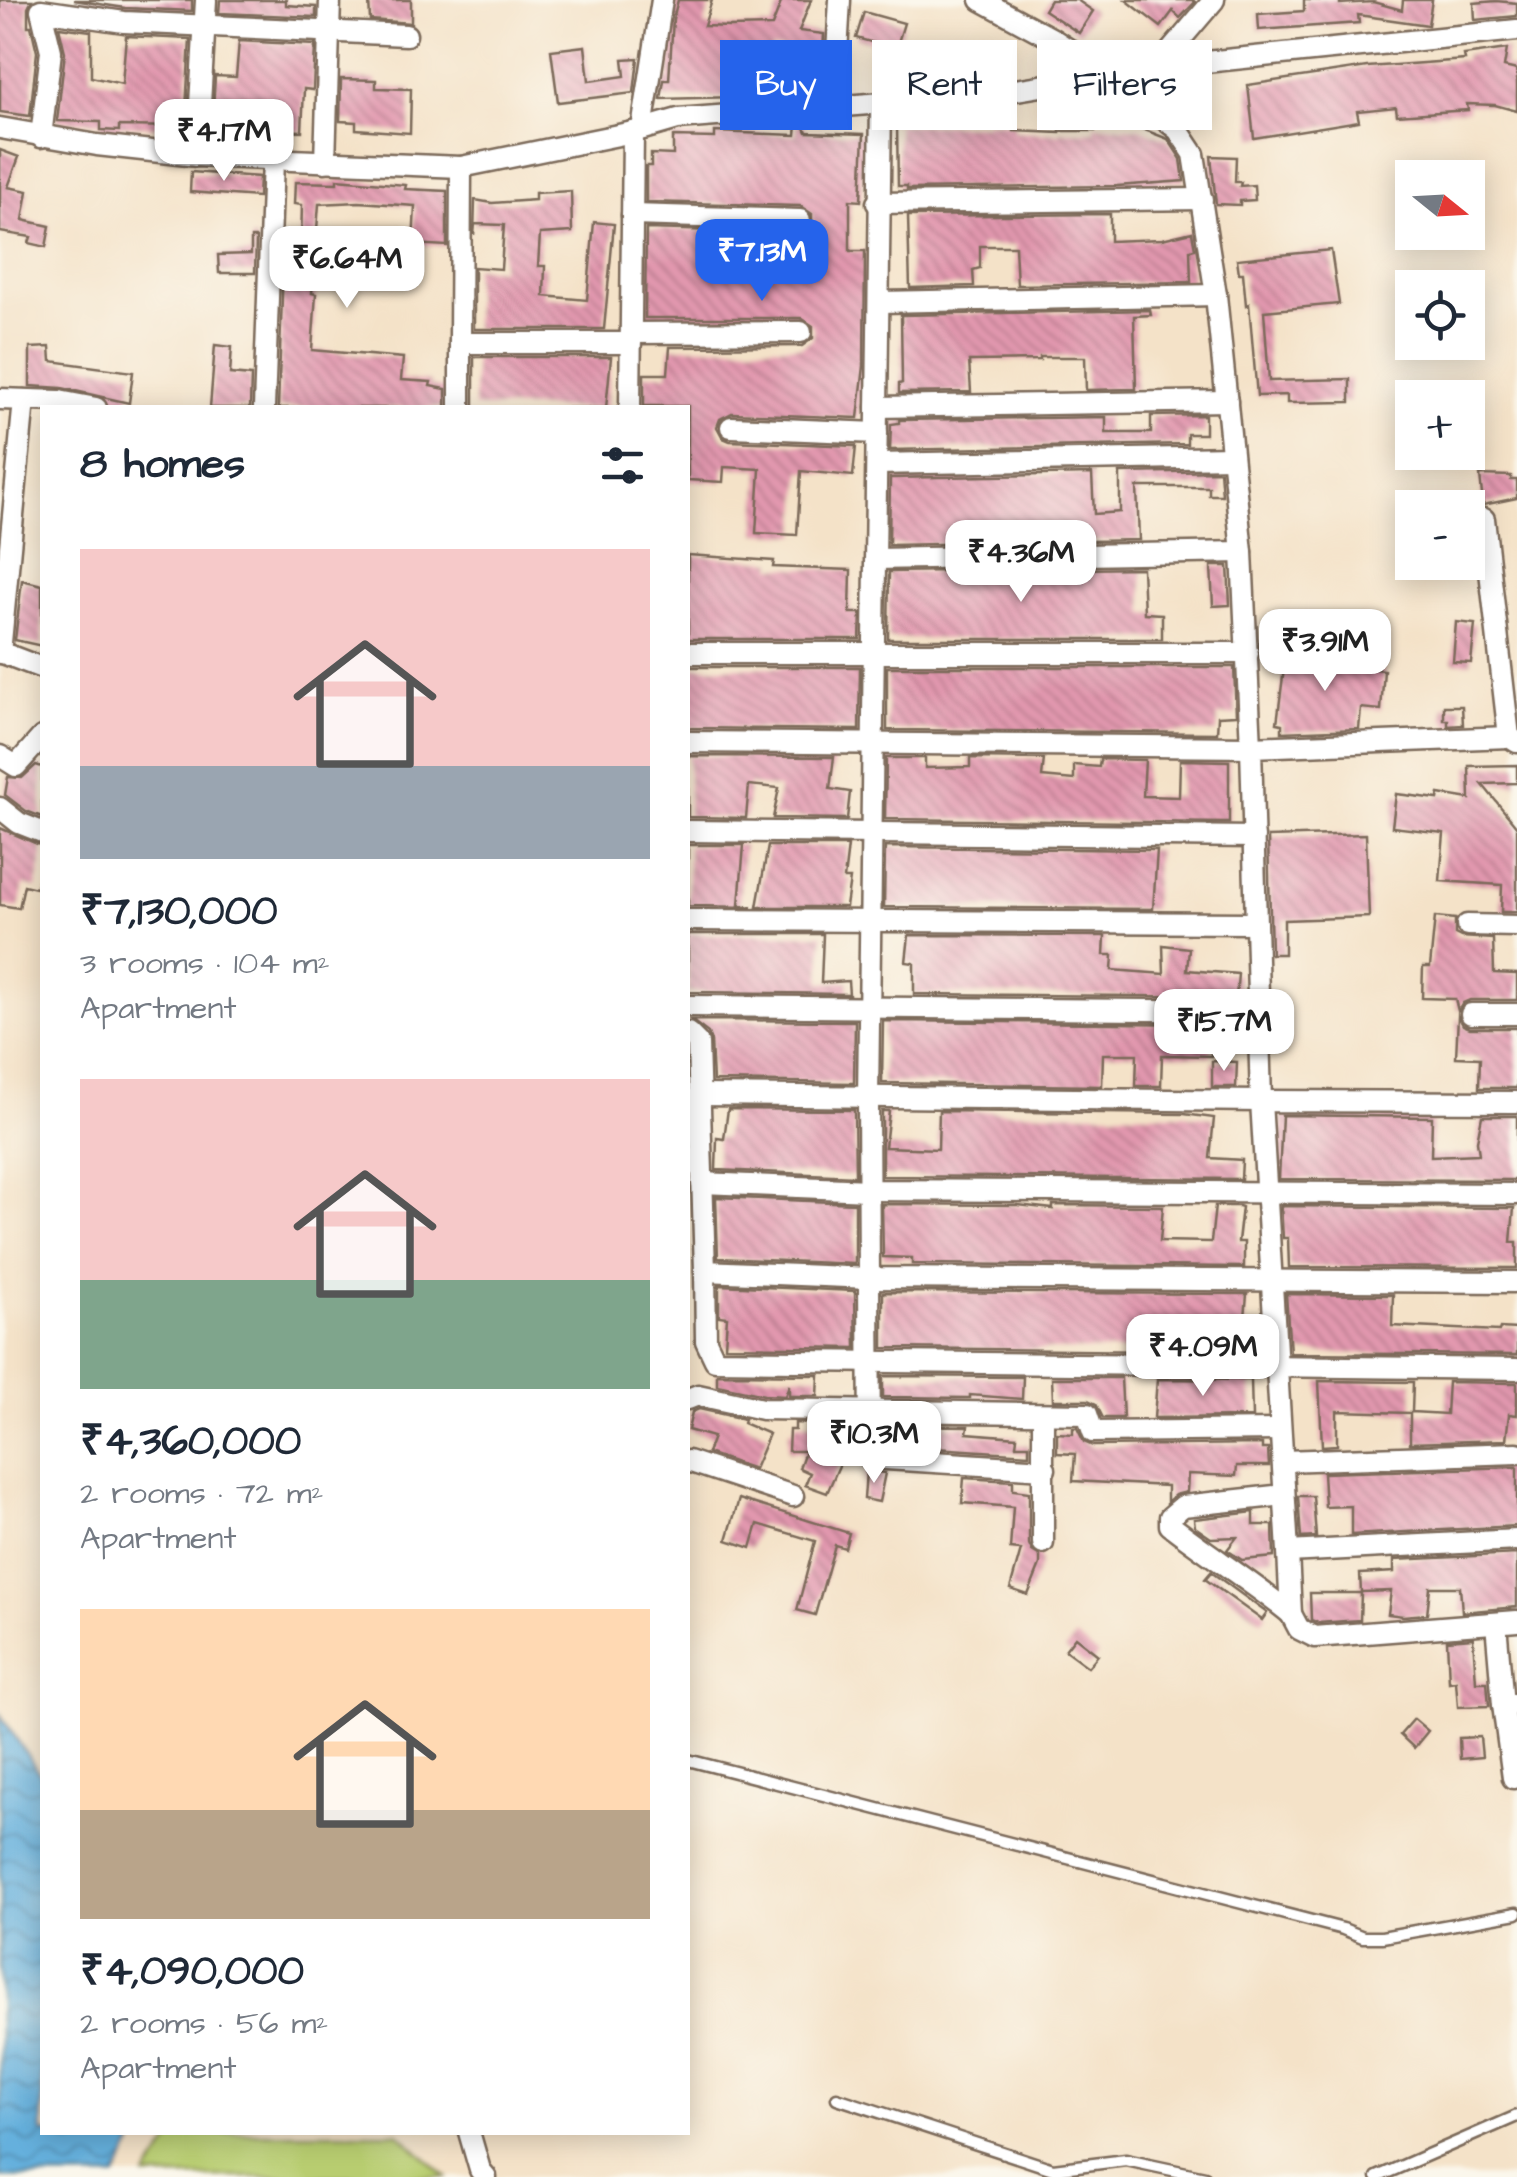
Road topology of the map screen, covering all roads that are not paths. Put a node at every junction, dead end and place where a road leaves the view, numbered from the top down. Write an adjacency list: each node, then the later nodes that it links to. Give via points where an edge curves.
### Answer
1 (206, 0): 8 (street)
2 (330, 0): 9 (street)
3 (662, 0): 18 (street)
4 (840, 0): 12 (street)
5 (981, 0): 13 (street)
6 (1214, 0): 14 (street)
7 (41, 5): 8 (street, via 124,22); 21 (street, via 51,51)
8 (205, 24): 9 (street); 22 (street)
9 (329, 30): 11 (street); 24 (street)
10 (1517, 30): 15 (street)
11 (406, 35)
12 (838, 40)
13 (1054, 40)
14 (1181, 40)
15 (1212, 61)
16 (720, 116): 18 (street)
17 (0, 128): 21 (street)
18 (638, 130): 25 (street); 28 (street)
19 (880, 130): 27 (street)
20 (1178, 130): 26 (street, via 1194,154)
21 (41, 136): 22 (street)
22 (197, 156): 23 (street)
23 (273, 160): 24 (street); 39 (street)
24 (324, 162): 25 (street)
25 (461, 167): 34 (street)
26 (1202, 199): 27 (street); 30 (street)
27 (877, 203): 31 (street)
28 (632, 215): 29 (street); 33 (street)
29 (800, 220)
30 (1216, 294): 31 (street); 37 (street)
31 (880, 302): 42 (street)
32 (801, 332): 33 (street)
33 (631, 338): 34 (street); 41 (street)
34 (460, 344): 40 (street)
35 (0, 400): 36 (street)
36 (24, 400): 38 (street); 47 (street)
37 (1226, 401): 42 (street); 45 (street)
38 (60, 404)
39 (264, 405)
40 (460, 405)
41 (630, 405)
42 (877, 407): 44 (street)
43 (731, 427): 44 (street)
44 (877, 433): 46 (street)
45 (1232, 457): 46 (street); 49 (street)
46 (876, 464): 50 (street)
47 (7, 510): 51 (street)
48 (1485, 527): 57 (street)
49 (1242, 552): 50 (street); 54 (street)
50 (876, 558): 53 (street)
51 (0, 652): 55 (street)
52 (690, 653): 53 (street)
53 (875, 653): 54 (street); 58 (street)
54 (1248, 653): 60 (street)
55 (40, 667)
56 (40, 739): 61 (street)
57 (1513, 739): 60 (street)
58 (874, 741): 59 (street); 60 (street); 66 (street)
59 (690, 742)
60 (1251, 746): 67 (street)
61 (8, 761): 62 (street)
62 (0, 782)
63 (0, 808): 64 (street)
64 (40, 831)
65 (690, 831): 66 (street)
66 (873, 832): 67 (street); 69 (street)
67 (1254, 837): 70 (street)
68 (690, 920): 69 (street)
69 (872, 920): 70 (street); 74 (street)
70 (1256, 923): 75 (street)
71 (1467, 926): 72 (street)
72 (1517, 926)
73 (690, 1006): 74 (street)
74 (870, 1008): 75 (street); 80 (street)
75 (1258, 1011): 81 (street)
76 (1471, 1014): 77 (street)
77 (1517, 1014)
78 (690, 1035): 79 (street, via 698,1042)
79 (700, 1094): 80 (street); 83 (street)
80 (868, 1099): 81 (street); 84 (street)
81 (1261, 1102): 82 (street); 85 (street)
82 (1517, 1102)
83 (702, 1183): 84 (street); 87 (street)
84 (868, 1190): 85 (street); 88 (street)
85 (1266, 1192): 86 (street); 89 (street)
86 (1517, 1194)
87 (705, 1271): 88 (street); 91 (street)
88 (870, 1278): 89 (street); 92 (street)
89 (1271, 1279): 90 (street); 93 (street)
90 (1517, 1282)
91 (696, 1297): 92 (street, via 715,1360)
92 (870, 1363): 93 (street); 96 (street)
93 (1276, 1366): 94 (street); 98 (street)
94 (1517, 1369)
95 (690, 1397): 96 (street, via 762,1409)
96 (869, 1412): 97 (street); 102 (street, via 870,1458)
97 (1043, 1416): 98 (street, via 1088,1414 1093,1432); 102 (street)
98 (1279, 1430): 100 (street)
99 (1517, 1452): 100 (street)
100 (1283, 1461): 103 (street)
101 (690, 1462): 104 (street)
102 (1044, 1469): 106 (street)
103 (1284, 1495): 107 (street); 108 (street, via 1184,1506 1170,1525)
104 (793, 1496)
105 (1517, 1540): 107 (street)
106 (1044, 1543)
107 (1288, 1552): 108 (street)
108 (1291, 1614): 109 (street, via 1299,1630 1315,1637)
109 (1506, 1622): 110 (street)
110 (1510, 1704): 112 (street)
111 (690, 1761): 113 (lane, via 1363,1937)
112 (1513, 1778)
113 (1517, 1913)
114 (837, 2098): 118 (lane, via 1052,2168 1126,2160)
115 (1517, 2116): 119 (lane)
116 (470, 2135): 117 (street)
117 (486, 2177)
118 (1206, 2177)
119 (1378, 2177)

